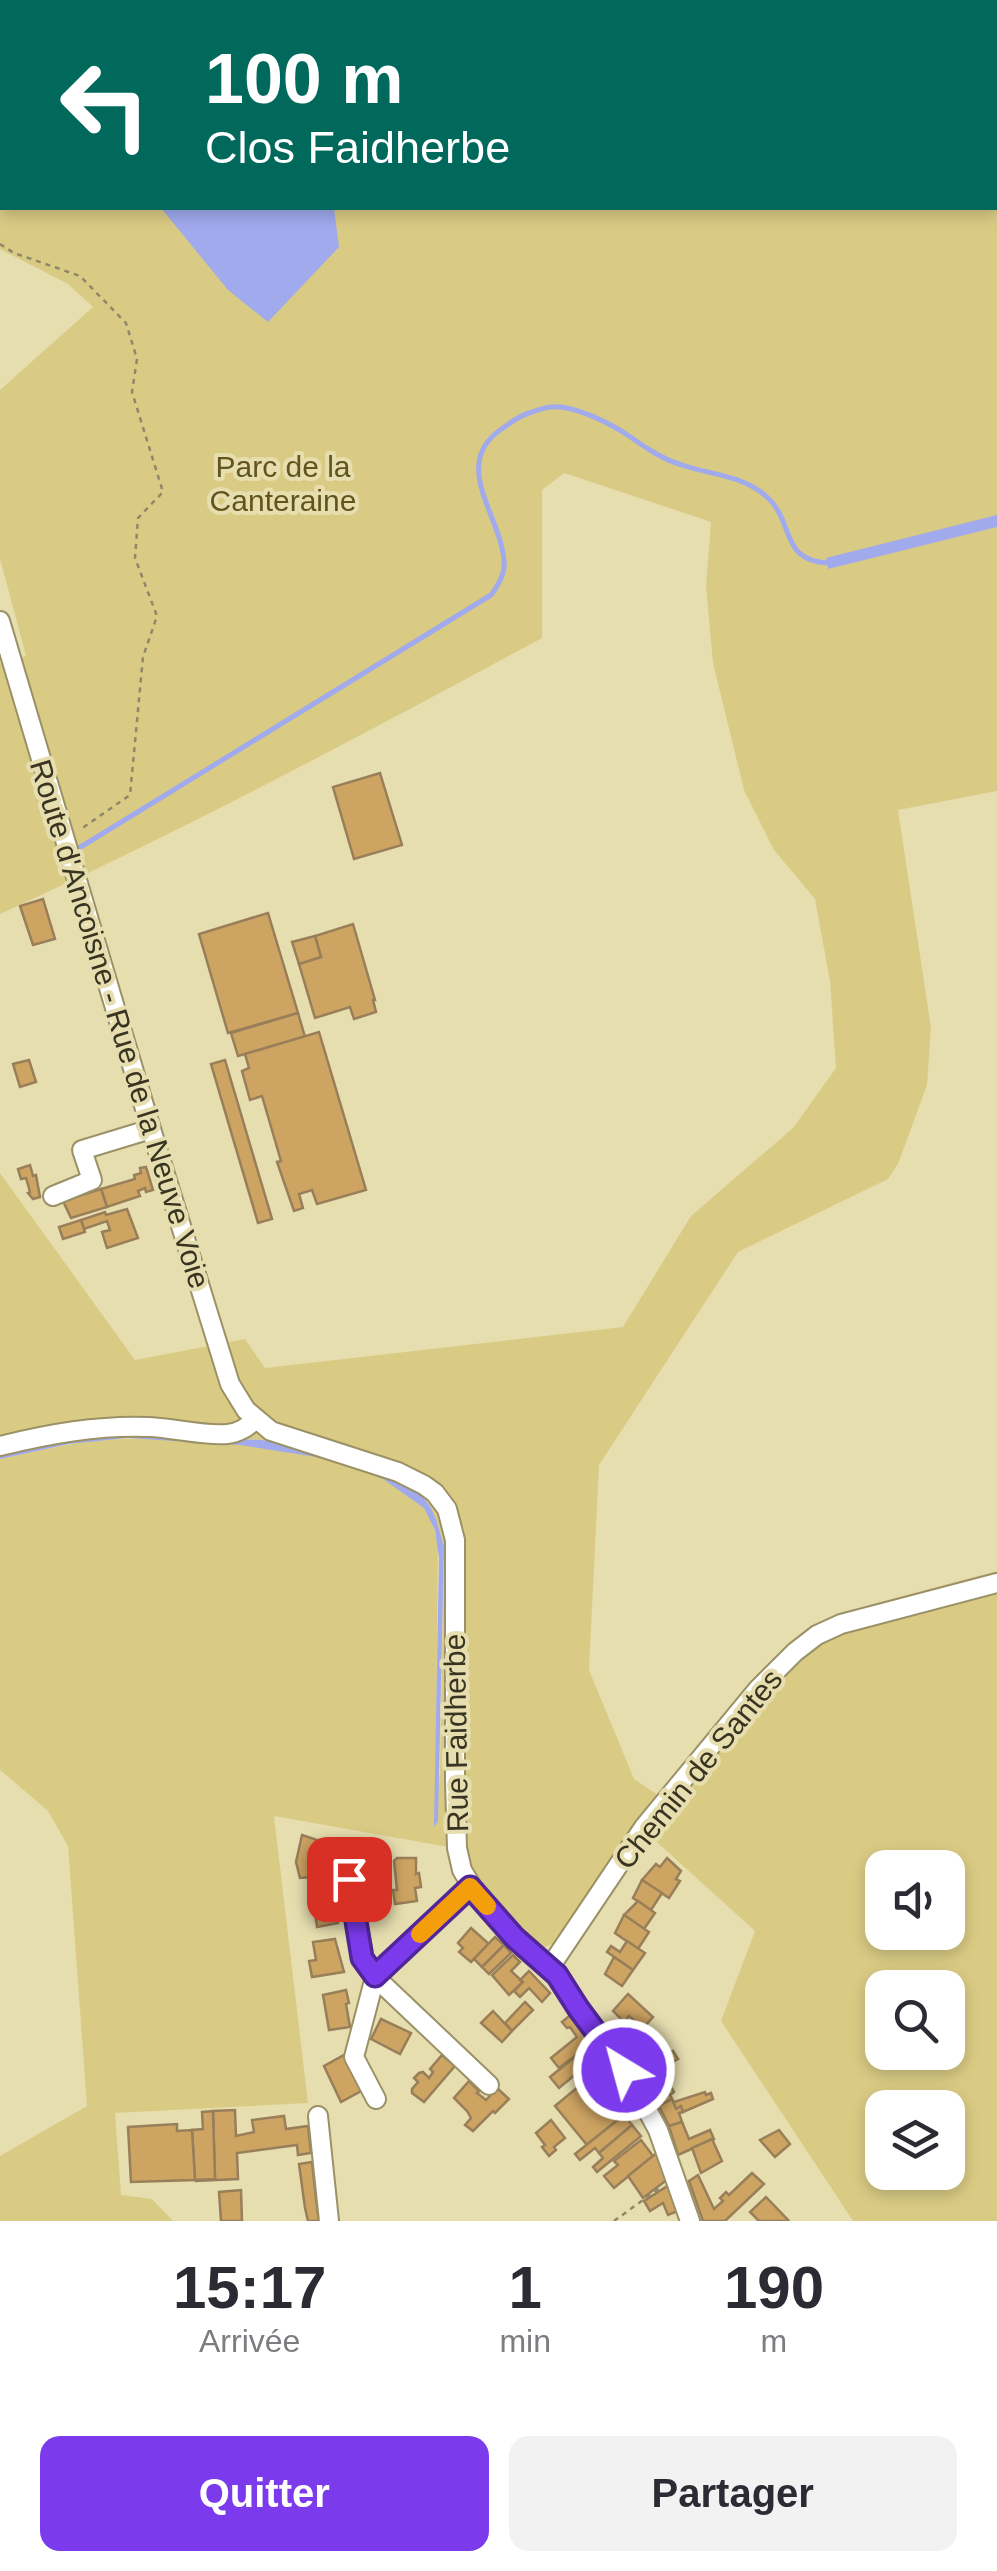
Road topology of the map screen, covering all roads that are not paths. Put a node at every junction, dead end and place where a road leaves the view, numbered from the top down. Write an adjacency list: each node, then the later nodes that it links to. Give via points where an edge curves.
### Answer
1 (0, 620): 2 (street, Route d'Ancoisne - Rue de la Neuve Voie)
2 (151, 1129): 3 (street, via 82,1150 92,1180); 4 (street, Route d'Ancoisne - Rue de la Neuve Voie, via 224,1368)
3 (53, 1196)
4 (255, 1420): 5 (street, via 226,1434 107,1428); 8 (street, Rue Faidherbe, via 281,1435 398,1472 447,1509 455,1540 456,1836)
5 (0, 1446)
6 (997, 1583): 9 (street, Chemin de Santes, via 841,1624 795,1652 644,1828)
7 (345, 1858): 10 (street, via 362,1958)
8 (470, 1887): 9 (street, Rue Faidherbe); 10 (street)
9 (550, 1967): 15 (street, Rue Faidherbe, via 639,2093)
10 (375, 1976): 11 (street); 12 (street, via 354,2057)
11 (490, 2085)
12 (376, 2098)
13 (318, 2116): 14 (street)
14 (329, 2221)
15 (690, 2221)

